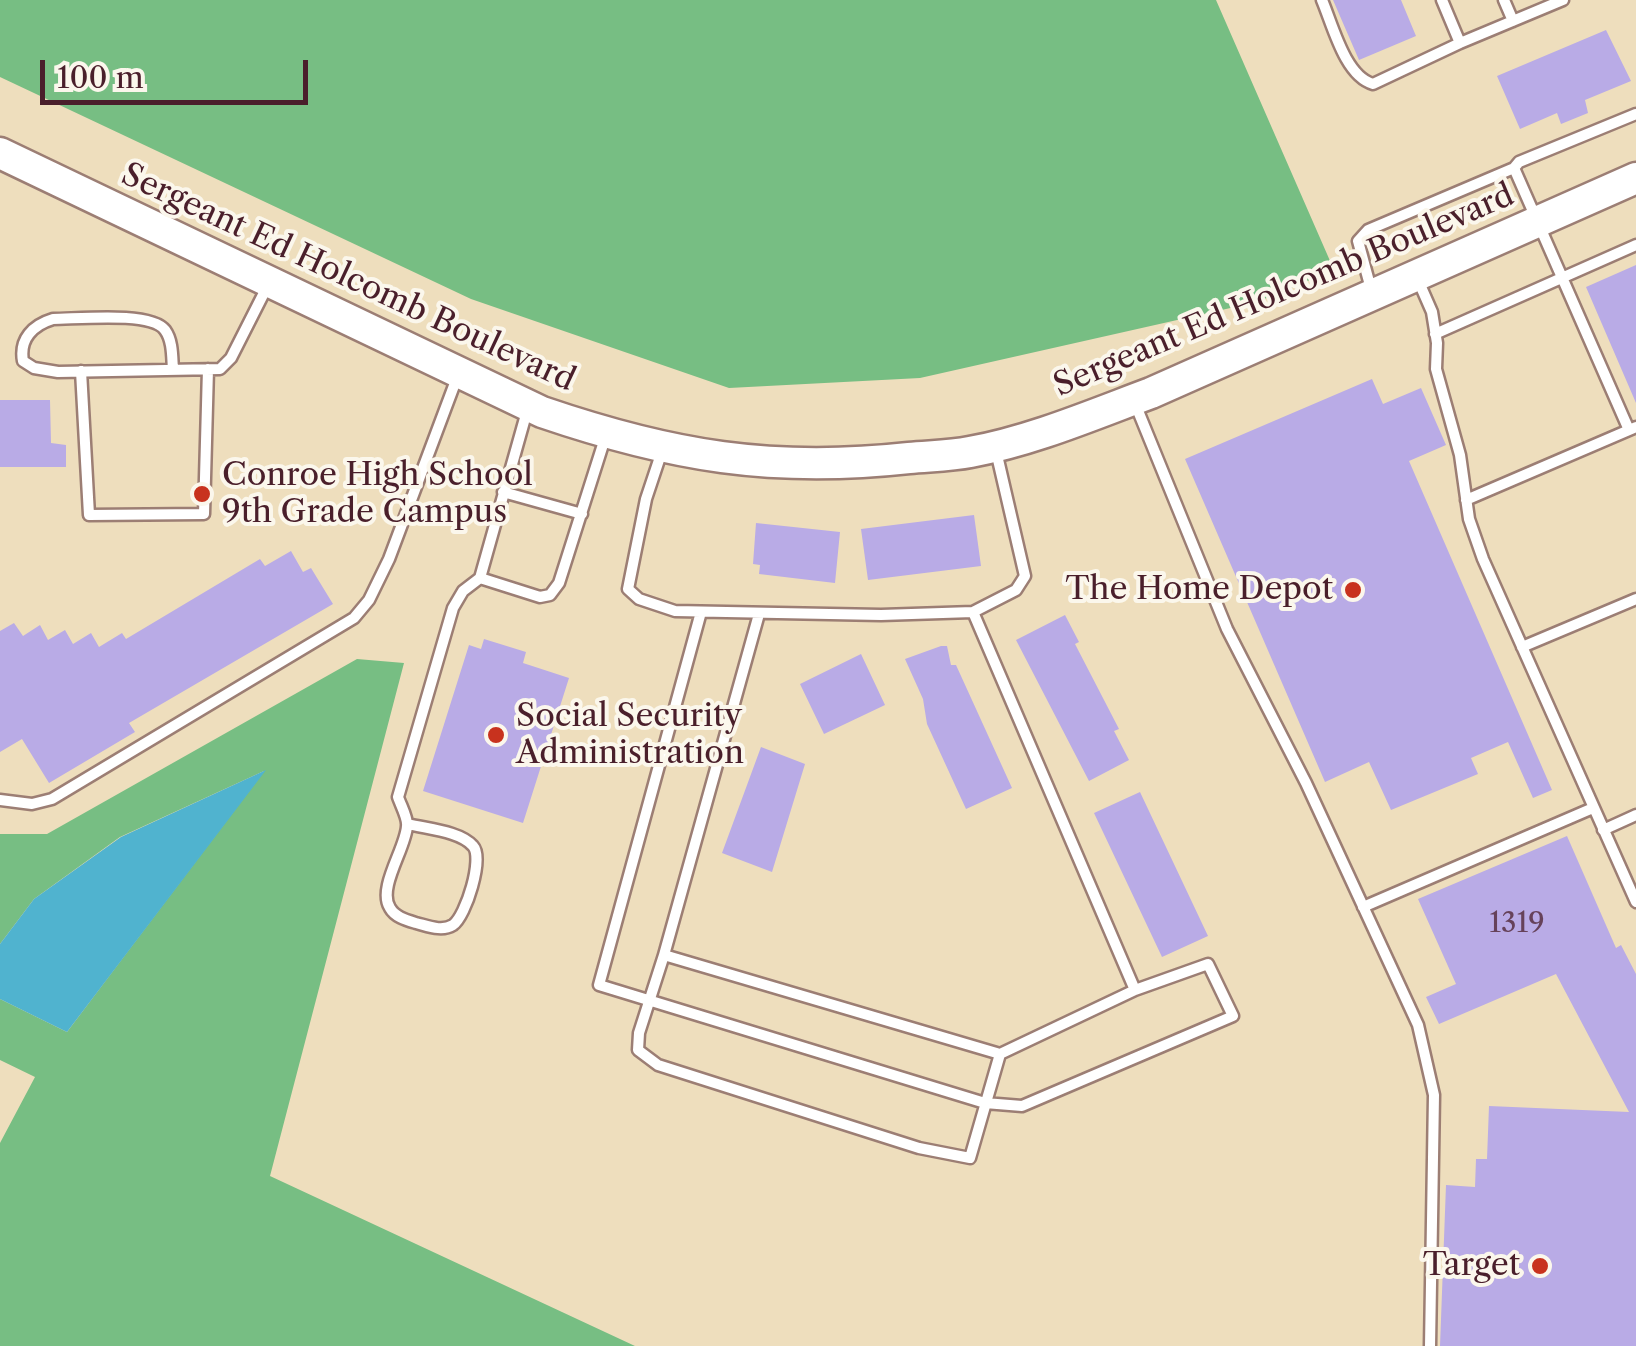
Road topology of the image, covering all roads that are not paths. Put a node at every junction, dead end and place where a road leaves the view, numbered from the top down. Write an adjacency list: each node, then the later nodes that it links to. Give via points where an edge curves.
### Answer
1 (1322, 0): 6 (lane, via 1352,68 1374,84)
2 (1442, 0): 6 (lane)
3 (1504, 0): 5 (lane)
4 (1564, 0): 5 (lane)
5 (1513, 21): 6 (lane)
6 (1460, 42)
7 (1636, 114): 9 (lane)
8 (0, 153): 15 (street, Sergeant Ed Holcomb Boulevard)
9 (1514, 168): 11 (lane); 16 (lane, via 1368,230 1358,240)
10 (1636, 178): 11 (street, Sergeant Ed Holcomb Boulevard)
11 (1538, 222): 13 (street, Sergeant Ed Holcomb Boulevard); 14 (lane)
12 (1636, 245): 14 (lane)
13 (1416, 276): 16 (street, Sergeant Ed Holcomb Boulevard); 17 (lane)
14 (1562, 277): 17 (lane); 24 (lane)
15 (270, 282): 18 (lane, via 231,358 220,369); 21 (street, Sergeant Ed Holcomb Boulevard)
16 (1373, 295): 22 (street, Sergeant Ed Holcomb Boulevard)
17 (1435, 334): 29 (lane, via 1436,369)
18 (208, 369): 19 (lane); 20 (lane, via 204,514 88,516)
19 (172, 370): 20 (lane); 20 (lane, via 166,332 149,319 53,320 26,335 23,360 34,368)
20 (81, 371)
21 (458, 374): 23 (street, Sergeant Ed Holcomb Boulevard); 37 (lane, via 389,558 354,618 52,799)
22 (1133, 400): 26 (street, Sergeant Ed Holcomb Boulevard); 43 (lane, via 1228,629)
23 (529, 406): 25 (street, Sergeant Ed Holcomb Boulevard); 28 (lane)
24 (1632, 428): 29 (lane)
25 (606, 434): 27 (street, Sergeant Ed Holcomb Boulevard); 30 (lane)
26 (995, 445): 27 (street, Sergeant Ed Holcomb Boulevard, via 855,464 747,461); 34 (lane, via 1026,576 1016,590)
27 (663, 448): 33 (lane, via 628,590 675,611)
28 (504, 492): 30 (lane); 31 (lane)
29 (1466, 500): 36 (lane, via 1483,559)
30 (582, 514): 31 (lane, via 550,595 540,598)
31 (480, 578): 40 (lane, via 452,608 398,797)
32 (1636, 599): 36 (lane)
33 (701, 612): 35 (lane); 46 (lane, via 598,985)
34 (972, 612): 35 (lane); 45 (lane)
35 (758, 614): 44 (lane)
36 (1522, 647): 38 (lane)
37 (0, 800)
38 (1593, 808): 41 (lane); 43 (lane)
39 (1636, 815): 41 (lane)
40 (408, 824): 40 (lane, via 385,896 390,909 439,929 452,926 468,896 478,858 474,847)
41 (1602, 830): 42 (lane)
42 (1636, 902)
43 (1363, 907): 49 (lane, via 1418,1025 1434,1095)
44 (664, 956): 46 (lane); 47 (lane)
45 (1135, 990): 47 (lane); 48 (lane, via 1208,964 1233,1016 1022,1106)
46 (650, 1001): 48 (lane); 48 (lane, via 638,1050 658,1066 919,1148 970,1158)
47 (1000, 1054): 48 (lane)
48 (986, 1103)
49 (1430, 1346)

